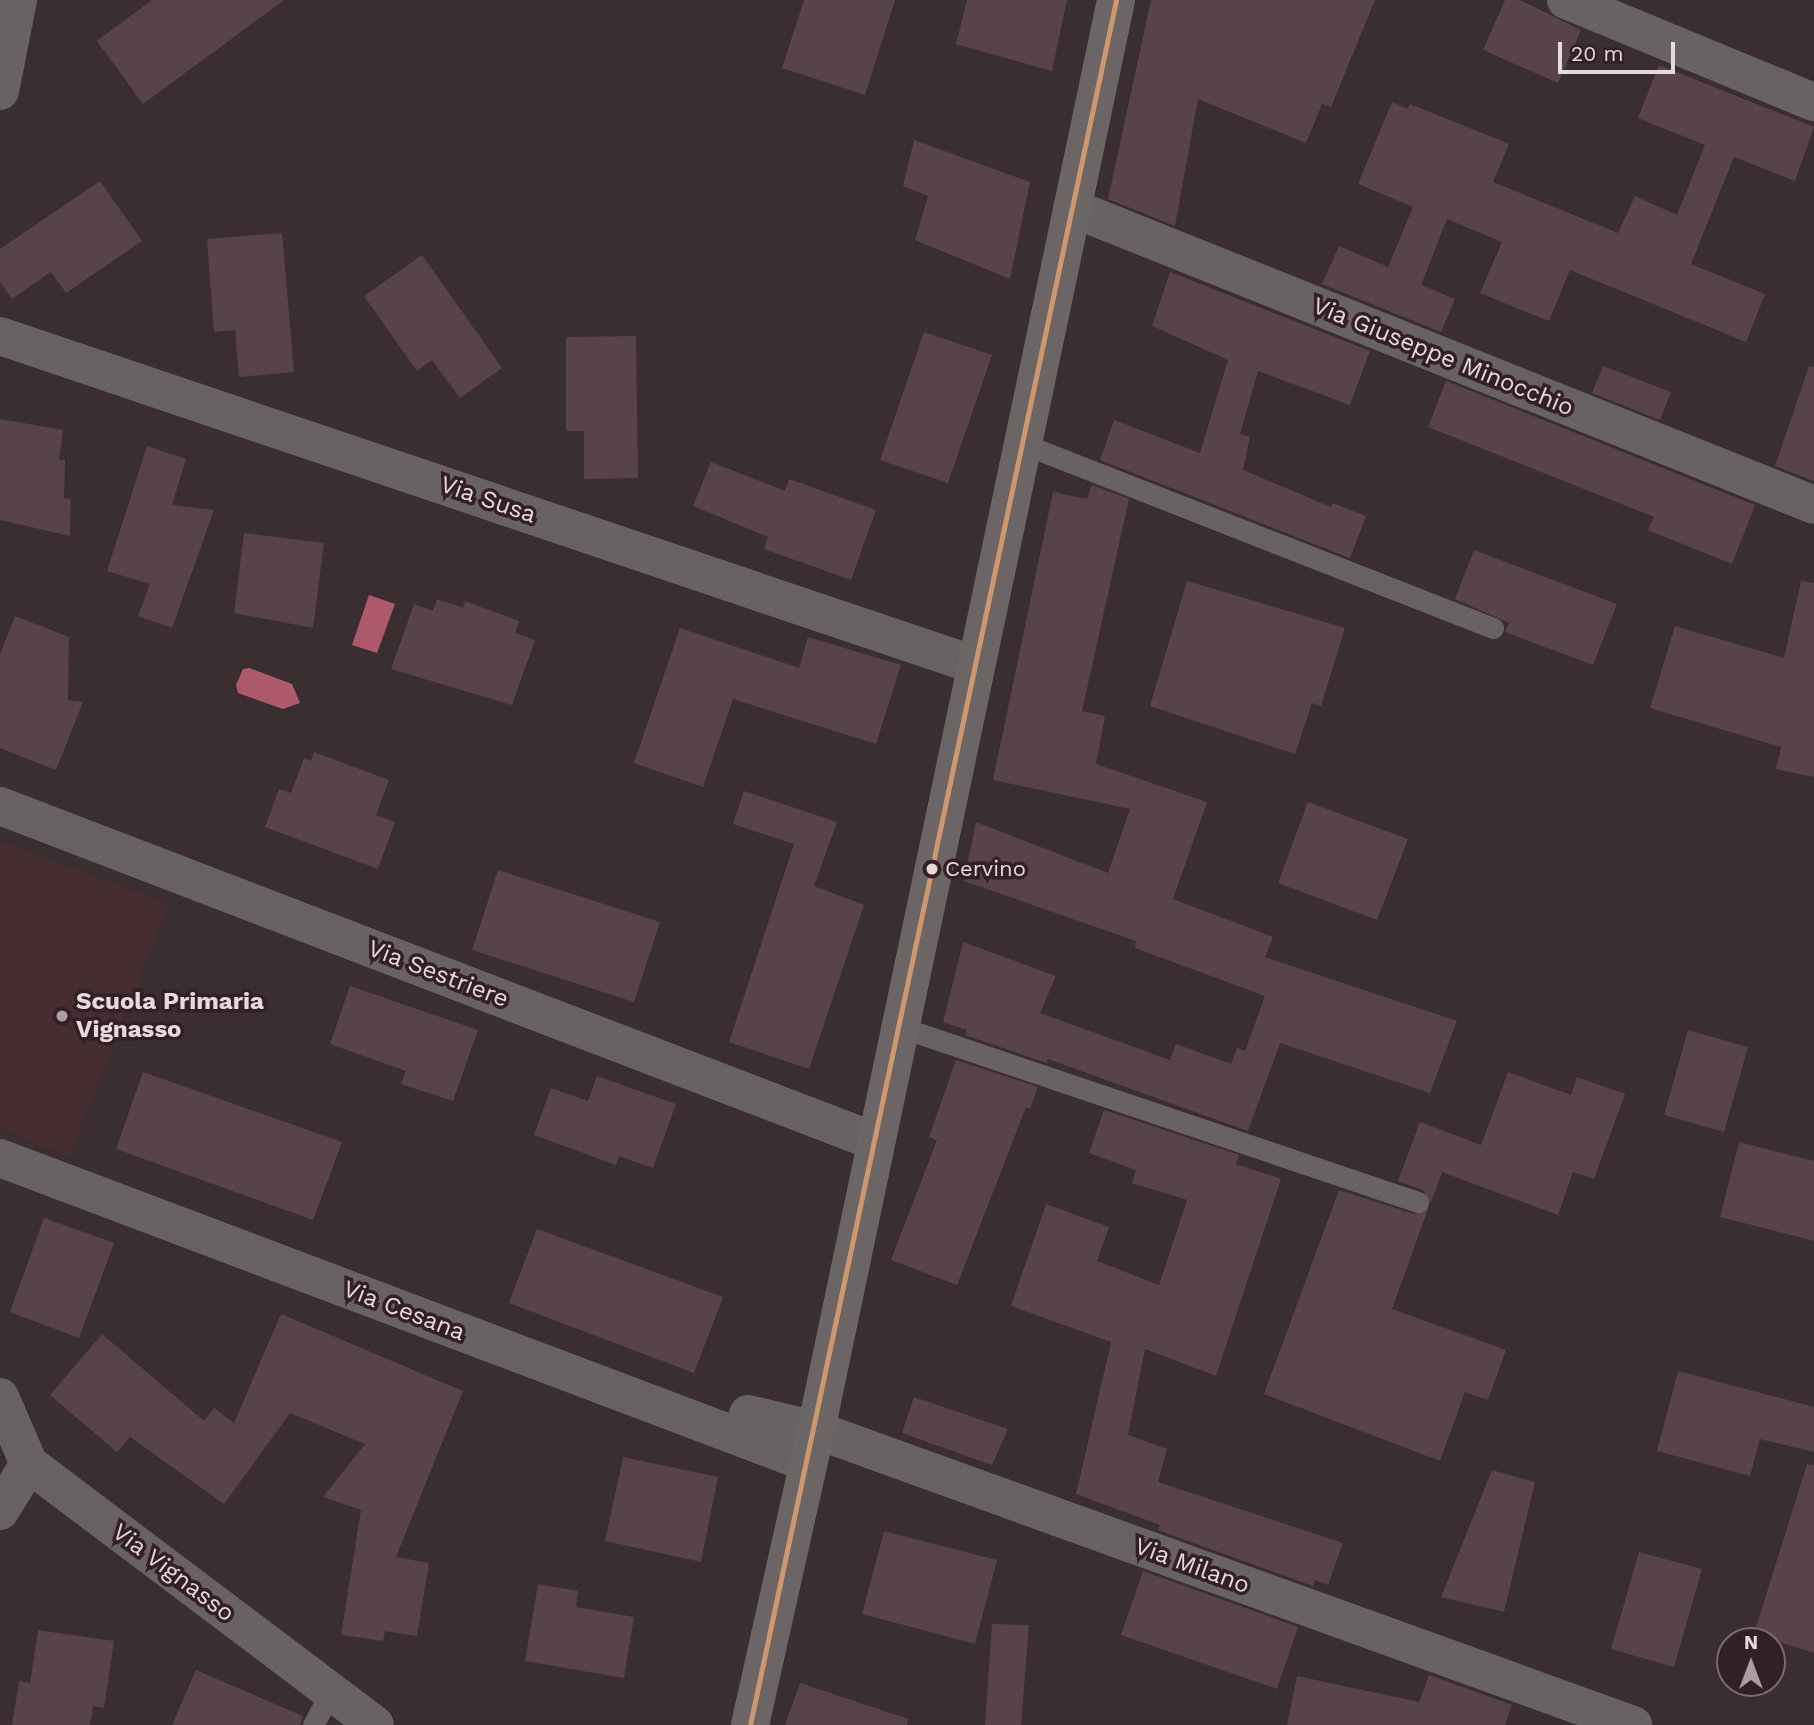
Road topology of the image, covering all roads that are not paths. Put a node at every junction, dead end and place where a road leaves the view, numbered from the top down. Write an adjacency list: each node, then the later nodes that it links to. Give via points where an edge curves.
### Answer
1 (18, 0): 4 (street)
2 (1116, 0): 6 (street)
3 (1566, 0): 5 (street)
4 (0, 91)
5 (1814, 102)
6 (1072, 208): 8 (street); 9 (street, Via Giuseppe Minocchio)
7 (0, 336): 11 (street, Via Susa)
8 (1021, 443): 10 (lane); 11 (street)
9 (1814, 505)
10 (1493, 628)
11 (975, 665): 13 (street)
12 (0, 806): 14 (street, Via Sestriere)
13 (900, 1027): 14 (street); 16 (lane)
14 (876, 1142): 19 (street)
15 (0, 1158): 19 (street, Via Cesana)
16 (1418, 1202)
17 (0, 1397): 20 (street, Via Vignasso)
18 (748, 1414): 19 (street, Via Milano)
19 (812, 1447): 25 (street); 26 (street, Via Milano)
20 (29, 1464): 21 (street); 22 (street, Via Vignasso)
21 (0, 1511)
22 (331, 1691): 23 (lane); 24 (street, Via Vignasso)
23 (313, 1725)
24 (375, 1725)
25 (750, 1725)
26 (1633, 1725)

